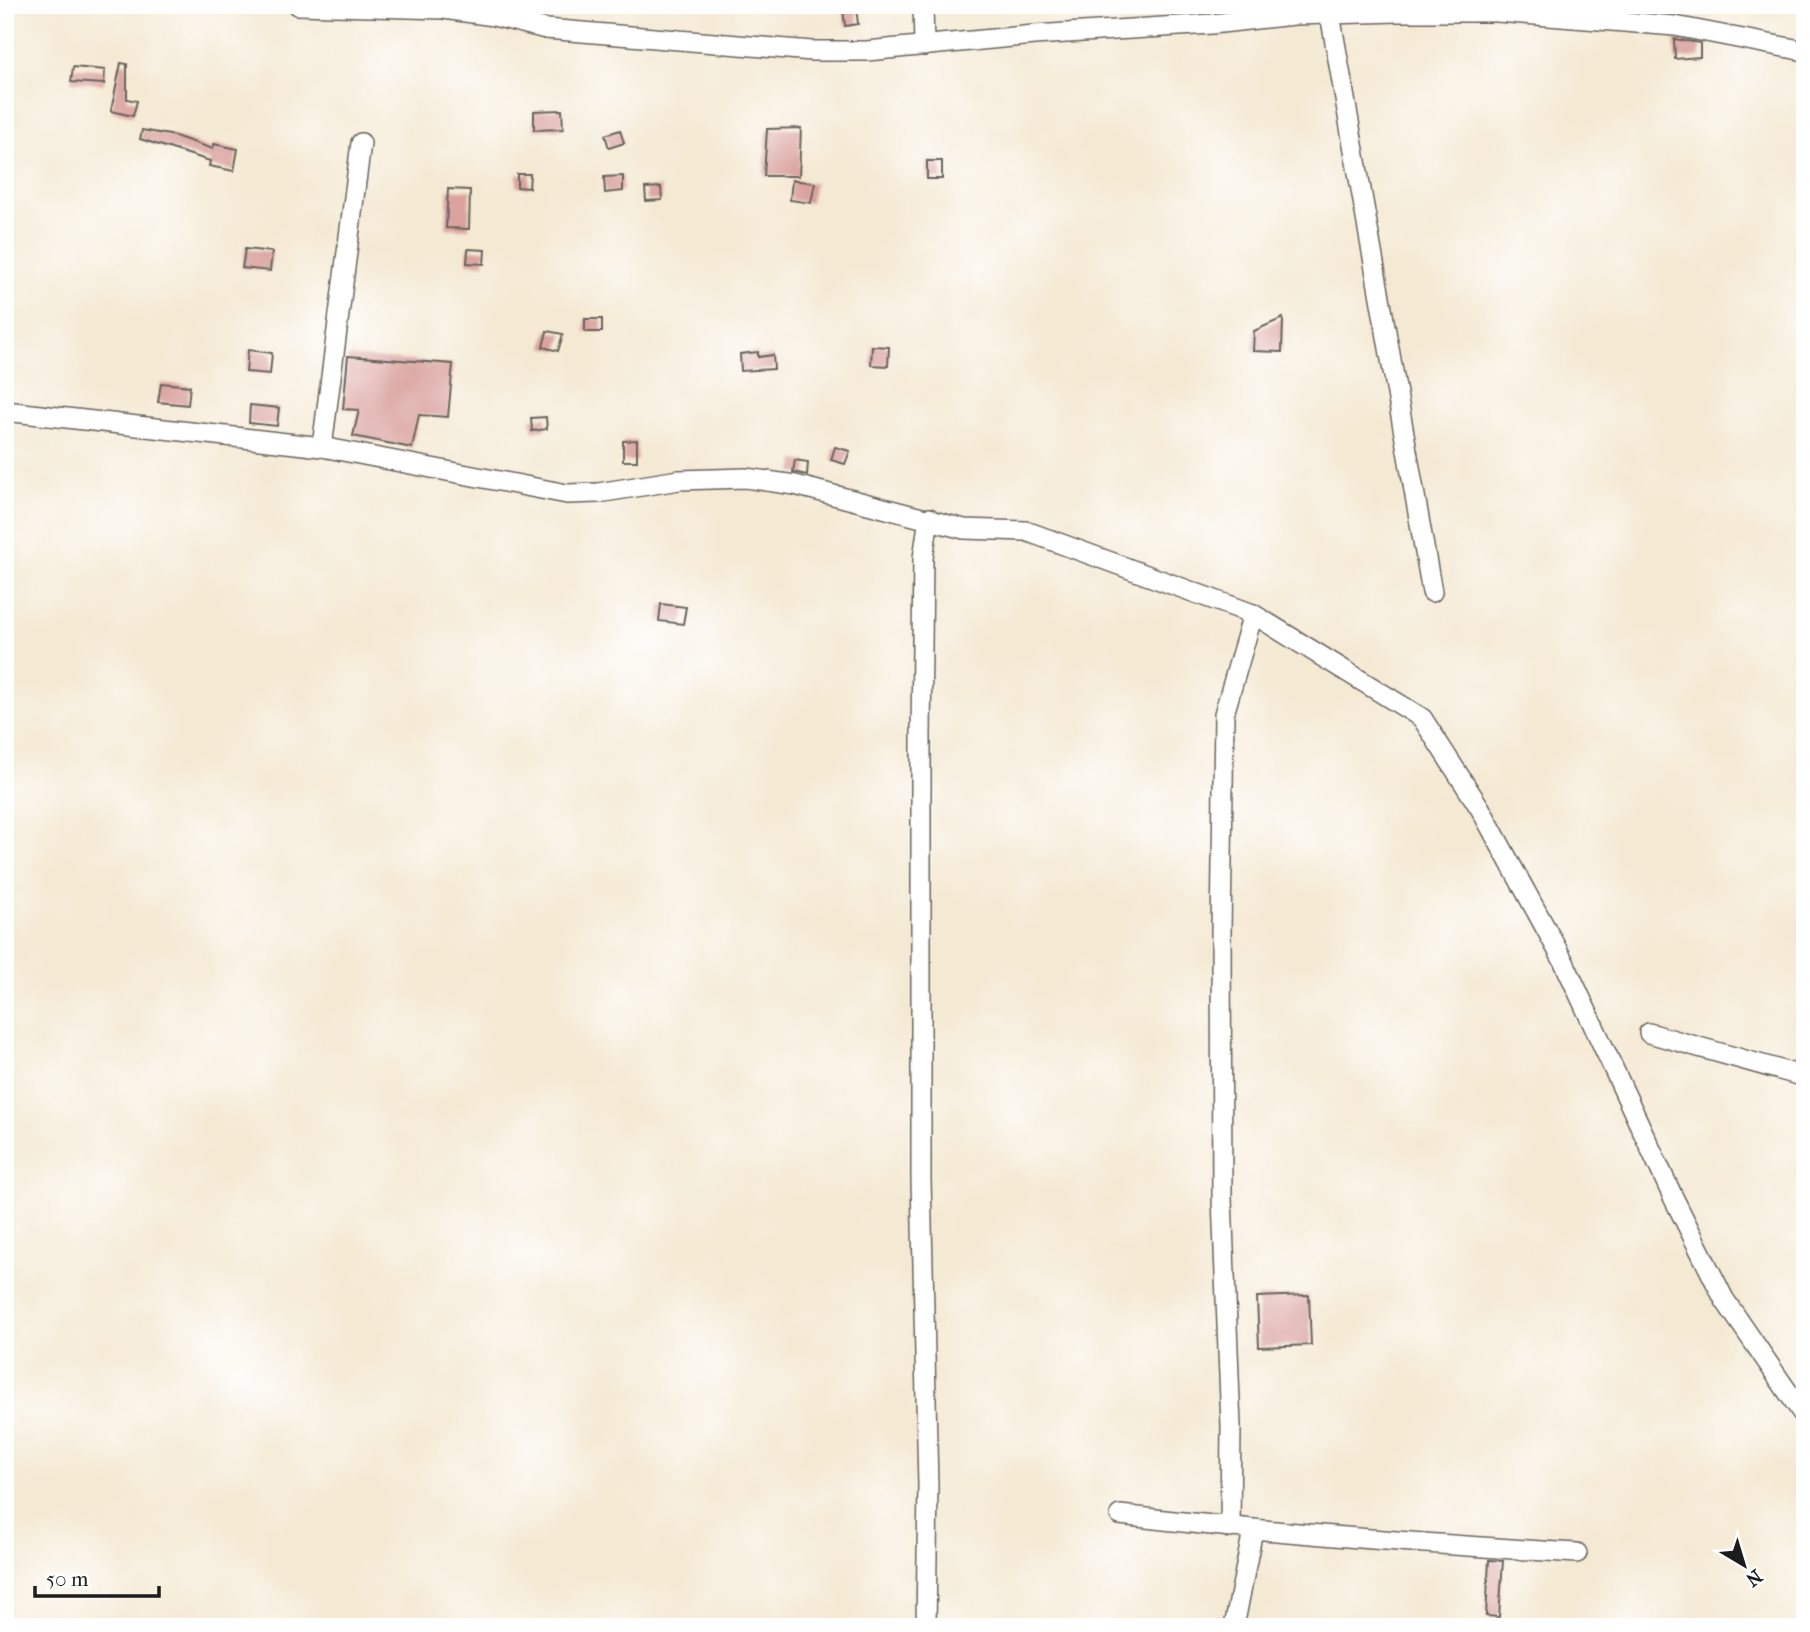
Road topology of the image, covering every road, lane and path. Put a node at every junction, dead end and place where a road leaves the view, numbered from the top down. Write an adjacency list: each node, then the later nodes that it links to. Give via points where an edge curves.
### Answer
1 (298, 5): 4 (street, via 444,9 546,29 812,51)
2 (923, 5): 4 (street)
3 (1330, 14): 4 (street); 5 (street, via 1497,12 1552,16 1675,26); 10 (street)
4 (924, 46)
5 (1805, 51)
6 (361, 143): 8 (street)
7 (5, 411): 8 (street)
8 (322, 447): 9 (street, via 567,494 679,480 746,478)
9 (929, 518): 11 (street, via 964,529 1026,531); 19 (street, via 923,558 920,804)
10 (1432, 592)
11 (1253, 614): 14 (street, via 1422,718 1480,808 1564,961 1724,1299); 16 (street, via 1224,714 1222,1198)
12 (1649, 1033): 13 (street)
13 (1805, 1077)
14 (1805, 1416)
15 (1120, 1515): 16 (street)
16 (1230, 1528): 17 (street)
17 (1254, 1530): 18 (street); 20 (street)
18 (1577, 1553)
19 (926, 1627)
20 (1234, 1627)

